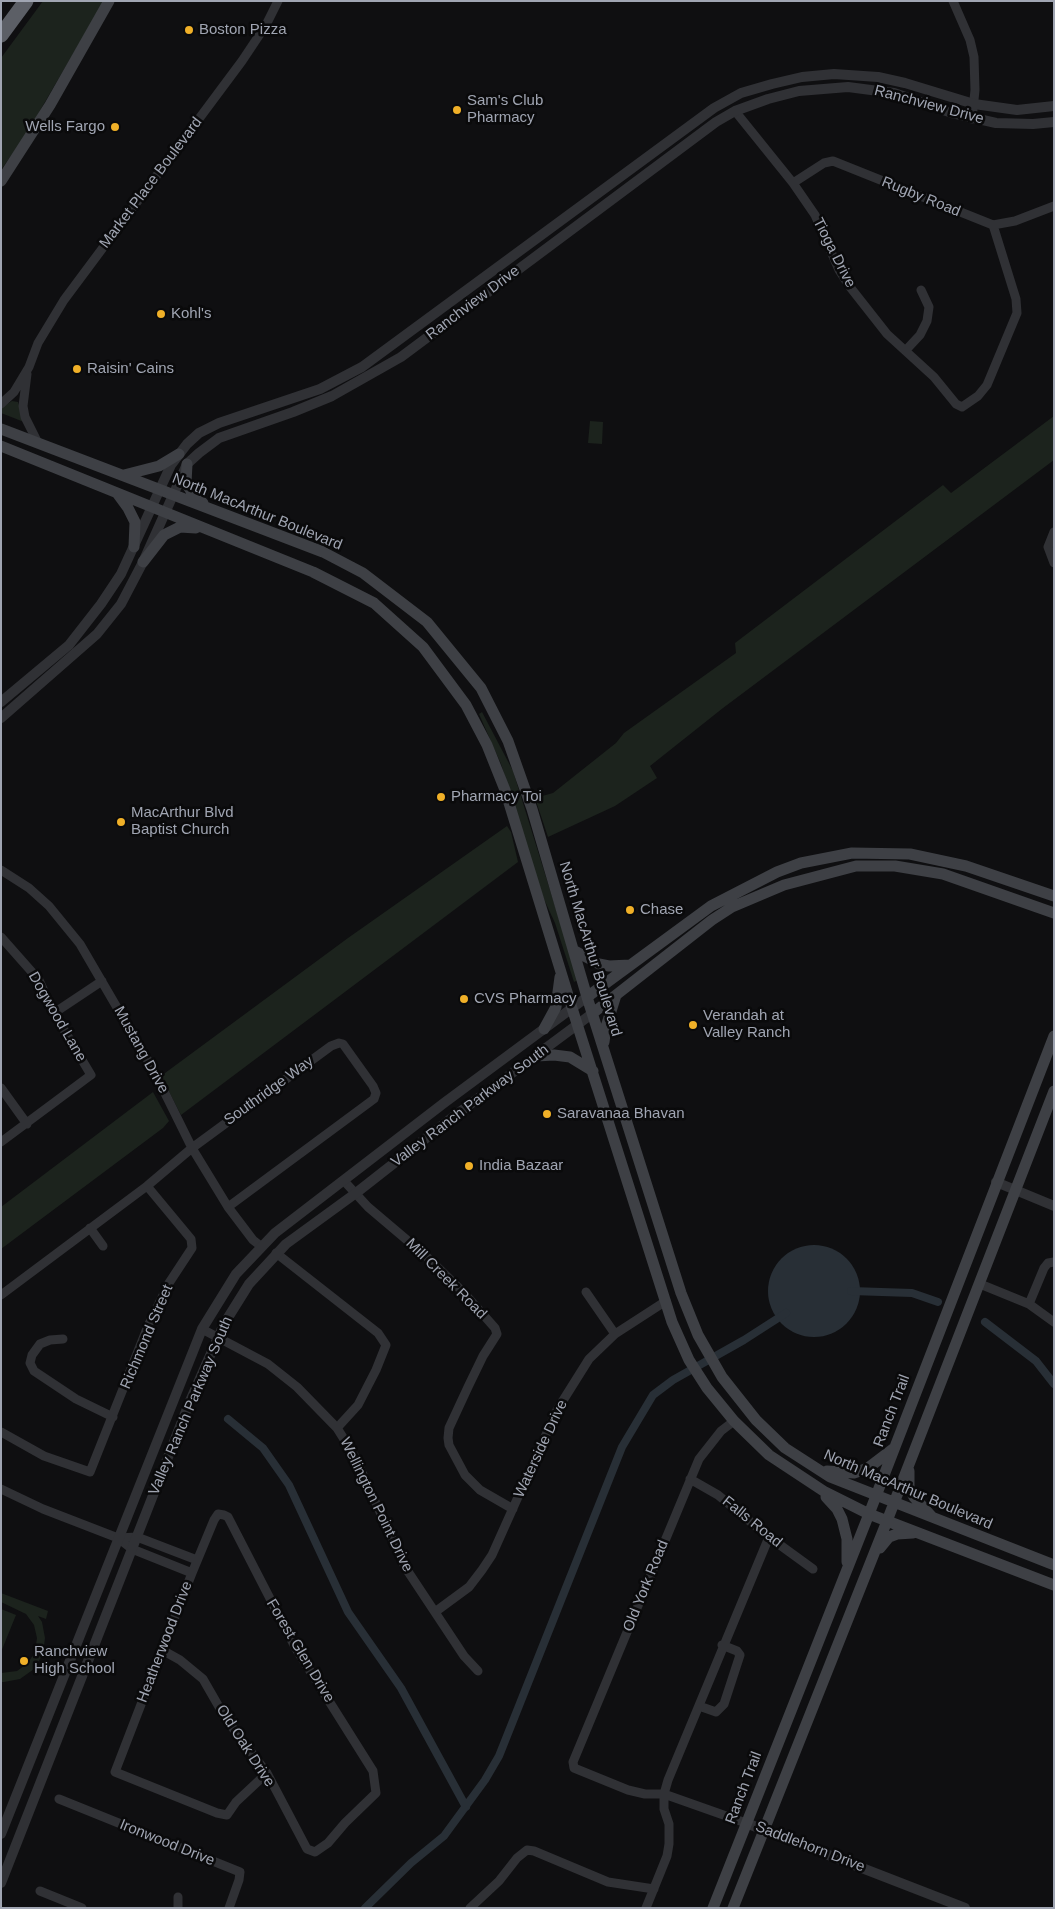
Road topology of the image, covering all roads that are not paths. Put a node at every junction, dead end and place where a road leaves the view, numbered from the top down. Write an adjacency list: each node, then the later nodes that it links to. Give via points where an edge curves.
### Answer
1 (26, 1): 5 (highway)
2 (109, 1): 13 (main road, via 45,113)
3 (278, 1): 23 (street, Market Place Boulevard, via 242,61 64,300 38,343)
4 (953, 1): 6 (street, via 974,57)
5 (1, 35)
6 (974, 104): 7 (street, Ranchview Drive, via 1018,110); 9 (street); 11 (street, Ranchview Drive, via 896,81 853,74 826,74 741,93)
7 (1054, 106)
8 (735, 111): 9 (street, Ranchview Drive, via 799,91 848,88 894,93); 12 (street, Ranchview Drive); 14 (street, Tioga Drive)
9 (972, 119): 10 (street, Ranchview Drive, via 1019,124)
10 (1054, 122)
11 (681, 132): 12 (street); 18 (street, Ranchview Drive)
12 (688, 143): 21 (street, Ranchview Drive)
13 (1, 181)
14 (793, 183): 16 (street, Rugby Road, via 824,163 833,161); 19 (street, Tioga Drive, via 815,215 850,288 886,334)
15 (1054, 206): 16 (street, via 1016,221)
16 (993, 225): 19 (street, Tioga Drive, via 1016,299 1017,313 987,385 962,408)
17 (922, 290): 19 (street, via 929,307 927,321 920,335)
18 (394, 345): 20 (street, Ranchview Drive); 21 (street)
19 (906, 350)
20 (382, 353): 22 (street); 28 (street, Ranchview Drive, via 320,389 209,427)
21 (401, 357): 22 (street, Ranchview Drive)
22 (388, 364): 29 (street, Ranchview Drive, via 332,396 219,438)
23 (29, 367): 24 (street, Market Place Boulevard, via 14,392); 26 (street, Market Place Boulevard, via 23,406)
24 (1, 404)
25 (1, 428): 26 (main road, North MacArthur Boulevard)
26 (38, 443): 30 (main road, North MacArthur Boulevard)
27 (1, 446): 32 (main road)
28 (179, 454): 30 (main road, via 159,466); 31 (street, Ranchview Drive)
29 (188, 464): 33 (street, Ranchview Drive); 35 (main road, via 186,483 192,494)
30 (124, 476): 31 (main road, North MacArthur Boulevard)
31 (159, 490): 33 (main road, North MacArthur Boulevard); 34 (street, Ranchview Drive)
32 (116, 492): 34 (main road); 39 (main road, via 135,522)
33 (172, 494): 35 (main road, North MacArthur Boulevard); 36 (street, Ranchview Drive)
34 (152, 506): 36 (main road); 39 (street, Ranchview Drive)
35 (210, 509): 44 (main road, North MacArthur Boulevard, via 323,552 363,573 427,622)
36 (164, 512): 37 (main road); 40 (street, Ranchview Drive)
37 (203, 528): 40 (main road, via 180,528 164,535); 47 (main road, via 312,572 374,604 423,647)
38 (1054, 532): 41 (street, via 1048,547)
39 (134, 547): 42 (street, Ranchview Drive, via 110,592 76,638)
40 (143, 562): 43 (street, Ranchview Drive, via 121,604 97,634)
41 (1054, 563)
42 (38, 668): 43 (street); 46 (street, Ranchview Drive)
43 (46, 678): 48 (street, Ranchview Drive)
44 (480, 688): 45 (main road, North MacArthur Boulevard); 47 (main road)
45 (488, 701): 47 (main road); 57 (main road, North MacArthur Boulevard, via 508,741 525,789)
46 (1, 702)
47 (466, 705): 59 (main road, via 488,745 506,790)
48 (1, 718)
49 (926, 856): 51 (main road); 52 (main road, via 875,852 838,855 801,863); 54 (main road)
50 (1, 870): 60 (street, Mustang Drive, via 50,906 80,944)
51 (923, 870): 53 (main road, via 856,866 784,885); 55 (main road, via 963,880)
52 (752, 884): 53 (main road); 58 (main road, via 711,906)
53 (757, 896): 61 (main road, via 712,920)
54 (1054, 896)
55 (1054, 913)
56 (1, 937): 64 (street, Dogwood Lane, via 39,980)
57 (574, 952): 58 (main road, via 599,964); 62 (main road, North MacArthur Boulevard)
58 (631, 965): 62 (main road)
59 (561, 970): 63 (main road); 67 (main road, via 556,1007)
60 (102, 981): 64 (street); 78 (street, Mustang Drive, via 154,1071)
61 (616, 995): 65 (main road); 69 (main road, via 606,1027)
62 (587, 998): 63 (street, Valley Ranch Parkway South); 65 (main road, North MacArthur Boulevard)
63 (572, 1008): 66 (main road); 67 (street, Valley Ranch Parkway South)
64 (54, 1012): 76 (street, Dogwood Lane, via 91,1076)
65 (593, 1013): 66 (street, Valley Ranch Parkway South); 69 (main road, North MacArthur Boulevard)
66 (578, 1026): 70 (street, Valley Ranch Parkway South); 71 (main road)
67 (544, 1029): 74 (street, Valley Ranch Parkway South)
68 (1054, 1036): 80 (main road, Ranch Trail)
69 (604, 1048): 82 (main road, North MacArthur Boulevard)
70 (536, 1056): 71 (main road, via 570,1058); 75 (street, Valley Ranch Parkway South)
71 (593, 1071): 83 (main road)
72 (1, 1088): 76 (street)
73 (1054, 1091): 84 (main road)
74 (444, 1103): 75 (street); 79 (street, Valley Ranch Parkway South)
75 (453, 1117): 85 (street, Valley Ranch Parkway South)
76 (27, 1124): 77 (street)
77 (1, 1142)
78 (192, 1148): 81 (street, Southridge Way); 87 (street, Mustang Drive); 87 (street, Southridge Way, via 335,1044 346,1047 373,1086 374,1099)
79 (345, 1182): 85 (street, Mill Creek Road); 90 (street, Valley Ranch Parkway South)
80 (996, 1182): 84 (street); 103 (main road, Ranch Trail)
81 (147, 1186): 88 (street, Southridge Way); 105 (street, Richmond Street, via 191,1239 192,1248 169,1283 148,1326)
82 (648, 1186): 83 (main road); 111 (main road, North MacArthur Boulevard, via 679,1286 698,1335 722,1377 785,1448)
83 (630, 1190): 96 (main road)
84 (1015, 1191): 86 (street); 93 (main road)
85 (356, 1193): 91 (street, Valley Ranch Parkway South); 117 (street, Mill Creek Road, via 427,1257 495,1328 497,1334 468,1387 449,1428 448,1438 465,1475 480,1490)
86 (1054, 1206)
87 (228, 1207): 90 (street, Mustang Drive)
88 (90, 1228): 89 (street); 95 (street, Southridge Way)
89 (103, 1246)
90 (262, 1247): 99 (street, Valley Ranch Parkway South, via 236,1274)
91 (276, 1253): 101 (street, Valley Ranch Parkway South, via 249,1284); 107 (street, via 378,1333 386,1344 358,1405)
92 (1054, 1262): 97 (street, via 1044,1268)
93 (980, 1284): 97 (street); 104 (main road)
94 (586, 1292): 100 (street)
95 (1, 1295)
96 (666, 1301): 100 (street, Waterside Drive); 106 (main road, via 680,1342 707,1388)
97 (1029, 1304): 98 (street)
98 (1054, 1322)
99 (202, 1329): 101 (street, Wellington Point Drive); 125 (street, Valley Ranch Parkway South)
100 (615, 1334): 117 (street, Waterside Drive, via 589,1359 569,1388)
101 (218, 1337): 107 (street, Wellington Point Drive, via 296,1386); 123 (street, Valley Ranch Parkway South)
102 (63, 1339): 105 (street, via 40,1344 30,1363 34,1371 76,1399)
103 (934, 1344): 104 (main road); 109 (main road, Ranch Trail)
104 (953, 1351): 110 (main road)
105 (113, 1417): 108 (street, Richmond Street, via 90,1472 44,1456)
106 (734, 1421): 112 (street, Old York Road, via 706,1447); 113 (main road, via 769,1455)
107 (337, 1428): 136 (street, Wellington Point Drive, via 354,1455 405,1567)
108 (1, 1432)
109 (893, 1449): 111 (main road, via 868,1468 854,1472); 115 (main road, Ranch Trail)
110 (912, 1456): 116 (main road); 120 (main road, via 909,1488)
111 (818, 1470): 115 (main road, North MacArthur Boulevard)
112 (690, 1479): 124 (street, Falls Road, via 718,1495); 145 (street, Old York Road)
113 (809, 1483): 119 (main road); 132 (main road, via 830,1500 842,1519 847,1538)
114 (1, 1489): 125 (street)
115 (875, 1496): 116 (main road, North MacArthur Boulevard); 119 (main road, Ranch Trail)
116 (894, 1502): 120 (main road, North MacArthur Boulevard); 121 (main road)
117 (513, 1509): 136 (street, Waterside Drive, via 482,1570 469,1588)
118 (218, 1514): 128 (street, Heatherwood Drive); 153 (street, Forest Glen Drive, via 228,1517 295,1647 373,1771 376,1793 328,1843)
119 (869, 1514): 121 (main road); 132 (main road, Ranch Trail)
120 (933, 1518): 131 (main road, North MacArthur Boulevard)
121 (887, 1521): 122 (main road); 129 (main road)
122 (922, 1533): 129 (main road, via 907,1532 889,1537); 135 (main road)
123 (137, 1537): 125 (street); 126 (street, Valley Ranch Parkway South); 127 (street)
124 (769, 1537): 133 (street, Falls Road); 137 (street)
125 (118, 1538): 126 (street); 142 (street, Valley Ranch Parkway South)
126 (132, 1549): 130 (street); 144 (street, Valley Ranch Parkway South)
127 (169, 1550): 128 (street); 130 (street)
128 (197, 1560): 134 (street, Heatherwood Drive)
129 (872, 1560): 140 (main road)
130 (164, 1562): 134 (street)
131 (1054, 1565)
132 (847, 1568): 139 (main road, Ranch Trail)
133 (813, 1569)
134 (192, 1573): 138 (street, Heatherwood Drive)
135 (1054, 1585)
136 (435, 1612): 141 (street, Wellington Point Drive, via 464,1656)
137 (722, 1645): 143 (street); 143 (street, via 740,1655 724,1704 716,1712)
138 (162, 1650): 146 (street, Old Oak Drive, via 203,1679 226,1718); 146 (street, Heatherwood Drive, via 115,1772 227,1815 236,1802)
139 (810, 1660): 140 (main road); 149 (main road, Ranch Trail)
140 (829, 1668): 150 (main road)
141 (478, 1670)
142 (54, 1701): 144 (street); 151 (street, Valley Ranch Parkway South)
143 (699, 1706): 147 (street)
144 (70, 1708): 152 (street, Valley Ranch Parkway South)
145 (573, 1762): 147 (street, Saddlehorn Drive, via 574,1768 628,1790)
146 (267, 1774): 153 (street, Old Oak Drive, via 307,1849)
147 (664, 1794): 149 (street, Saddlehorn Drive); 155 (street, via 669,1844)
148 (59, 1799): 160 (street, Ironwood Drive, via 240,1872)
149 (746, 1824): 150 (street, Saddlehorn Drive); 163 (main road, Ranch Trail)
150 (764, 1830): 164 (main road); 165 (street, Saddlehorn Drive)
151 (2, 1831): 152 (street)
152 (20, 1835): 154 (street, Valley Ranch Parkway South)
153 (315, 1852)
154 (1, 1883)
155 (654, 1889): 161 (street, via 608,1882 527,1850); 162 (street)
156 (40, 1891): 158 (street)
157 (178, 1897): 159 (street)
158 (82, 1908)
159 (178, 1908)
160 (228, 1908)
161 (470, 1908)
162 (646, 1908)
163 (713, 1908)
164 (733, 1908)
165 (965, 1908)

